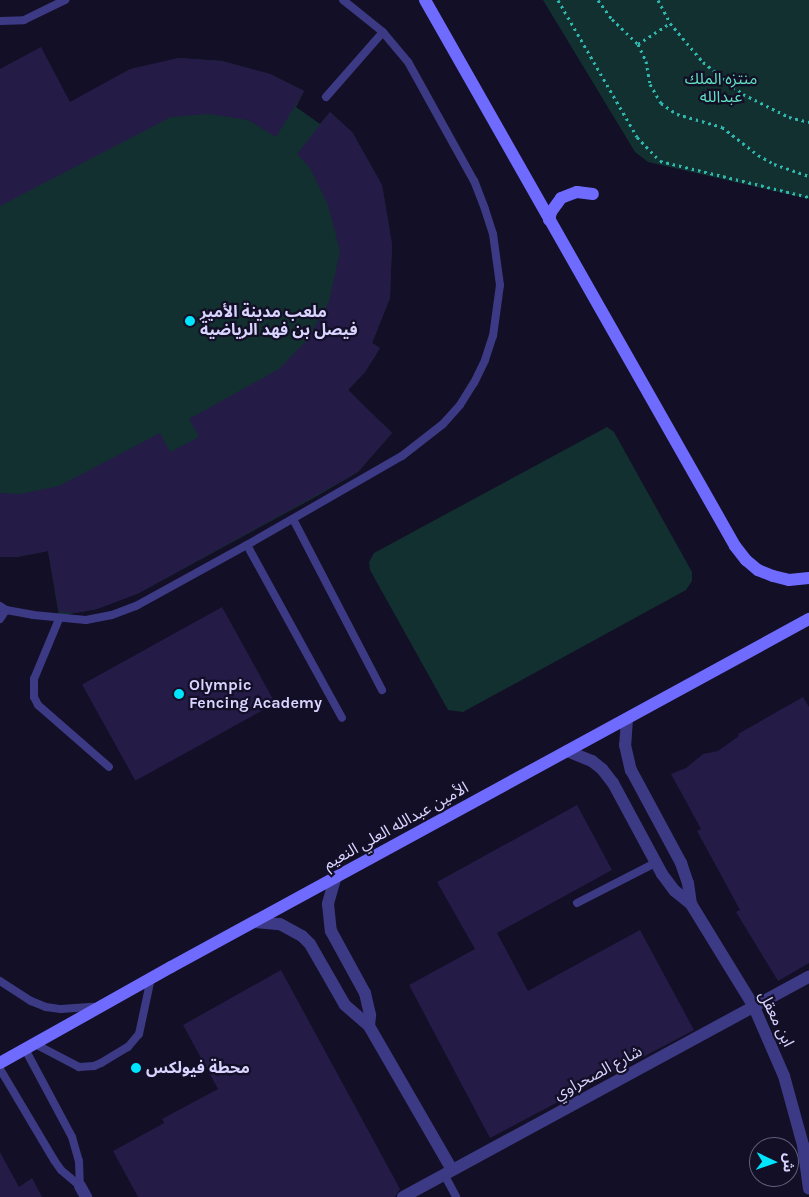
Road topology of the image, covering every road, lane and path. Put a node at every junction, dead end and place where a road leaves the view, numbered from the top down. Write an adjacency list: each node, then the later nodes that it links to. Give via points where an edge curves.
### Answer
1 (65, 0): 7 (lane)
2 (342, 0): 10 (lane)
3 (425, 0): 17 (main road)
4 (558, 0): 16 (path, via 637,137 660,161)
5 (598, 0): 11 (path)
6 (658, 0): 9 (path)
7 (54, 2): 8 (lane, via 24,20)
8 (0, 21)
9 (670, 23): 11 (path); 13 (path, via 703,62 743,94 789,117)
10 (383, 32): 12 (lane); 18 (lane, via 408,62 474,181 498,259 498,310 493,336 481,368 460,405 443,424 402,456)
11 (638, 44): 14 (path, via 654,94 670,111 722,127 758,155)
12 (326, 97)
13 (809, 122)
14 (809, 176)
15 (593, 194): 17 (main road, via 576,192 561,198)
16 (809, 196)
17 (549, 220): 20 (main road, via 735,546 758,570 789,580)
18 (293, 519): 19 (lane); 25 (lane)
19 (247, 545): 23 (lane, via 136,606 86,620); 26 (lane)
20 (809, 578)
21 (3, 608): 22 (lane); 23 (lane)
22 (0, 619)
23 (59, 619): 29 (lane, via 34,679 34,697 38,705)
24 (809, 619): 27 (main road, الأمين عبدالله العلي النعيم)
25 (382, 690)
26 (342, 718)
27 (627, 719): 28 (main road, الأمين عبدالله العلي النعيم); 30 (street, ابن معقل, via 625,745)
28 (567, 752): 31 (street, ابن معقل, via 592,761); 35 (main road, الأمين عبدالله العلي النعيم)
29 (109, 767)
30 (633, 774): 31 (street, via 631,785 626,788); 32 (street, ابن معقل)
31 (613, 782): 33 (street, ابن معقل)
32 (647, 801): 33 (street, via 634,795 628,798); 37 (street, ابن معقل, via 686,873)
33 (627, 810): 34 (street, ابن معقل)
34 (655, 863): 36 (lane); 37 (street, ابن معقل, via 668,883)
35 (335, 878): 38 (main road, الأمين عبدالله العلي النعيم); 39 (street, via 328,904)
36 (577, 904)
37 (691, 904): 45 (street, ابن معقل)
38 (255, 922): 40 (street, via 280,924 291,929 302,936); 42 (main road, الأمين عبدالله العلي النعيم)
39 (336, 943): 40 (street); 46 (street, via 365,993)
40 (317, 955): 46 (street, via 345,1005)
41 (809, 977): 45 (street, شارع الصحراوي)
42 (151, 978): 44 (main road, الأمين عبدالله العلي النعيم); 47 (lane, via 138,1034 128,1047 101,1063 79,1067)
43 (0, 981): 44 (lane, via 31,1001 46,1006 77,1010)
44 (108, 1002): 47 (main road, الأمين عبدالله العلي النعيم)
45 (754, 1007): 50 (street, شارع الصحراوي); 51 (street, ابن معقل, via 784,1076 802,1145)
46 (369, 1026): 50 (street)
47 (30, 1046): 48 (main road, الأمين عبدالله العلي النعيم); 52 (lane, via 72,1137 80,1160)
48 (0, 1063)
49 (0, 1069): 52 (lane, via 54,1160)
50 (448, 1172): 53 (street, شارع الصحراوي); 54 (lane)
51 (809, 1189)
52 (84, 1191)
53 (403, 1197)
54 (456, 1197)

